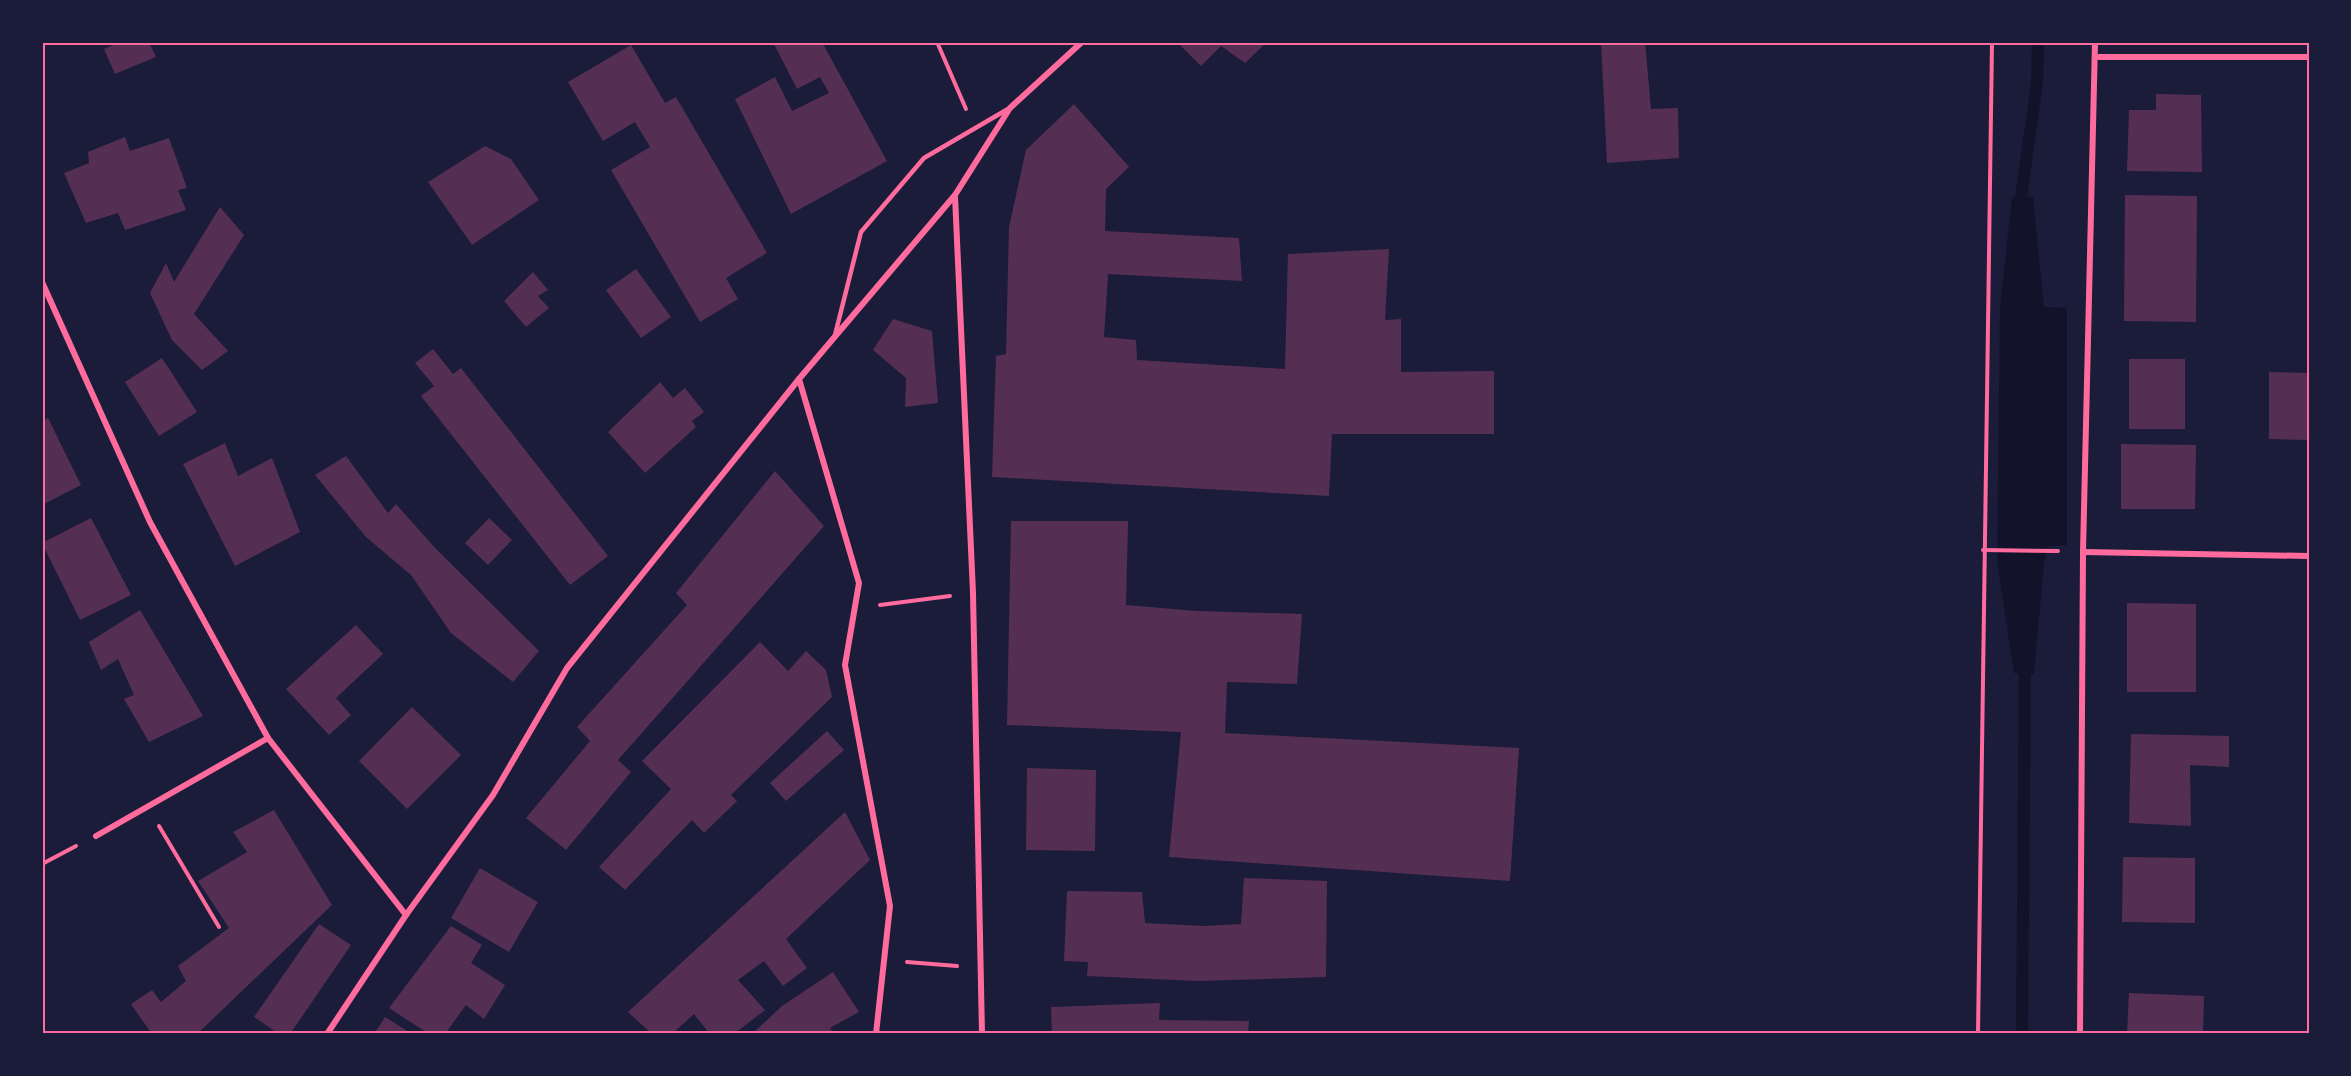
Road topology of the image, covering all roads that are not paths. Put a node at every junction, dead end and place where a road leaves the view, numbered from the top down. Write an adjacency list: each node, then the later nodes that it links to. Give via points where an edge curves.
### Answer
1 (1082, 42): 5 (street)
2 (2095, 42): 3 (street)
3 (2095, 57): 4 (street); 10 (street)
4 (2309, 57)
5 (1010, 108): 6 (street); 8 (lane, via 924,159 861,232)
6 (955, 195): 8 (street); 17 (street, via 973,593)
7 (42, 282): 12 (street, via 150,522)
8 (834, 339): 9 (street)
9 (799, 379): 14 (street, via 567,668 492,795); 16 (street, via 860,583 846,665 890,906)
10 (2083, 552): 11 (street); 18 (street)
11 (2309, 556)
12 (268, 738): 13 (street); 14 (street)
13 (96, 836)
14 (406, 915): 15 (street)
15 (327, 1034)
16 (876, 1034)
17 (982, 1034)
18 (2080, 1034)

